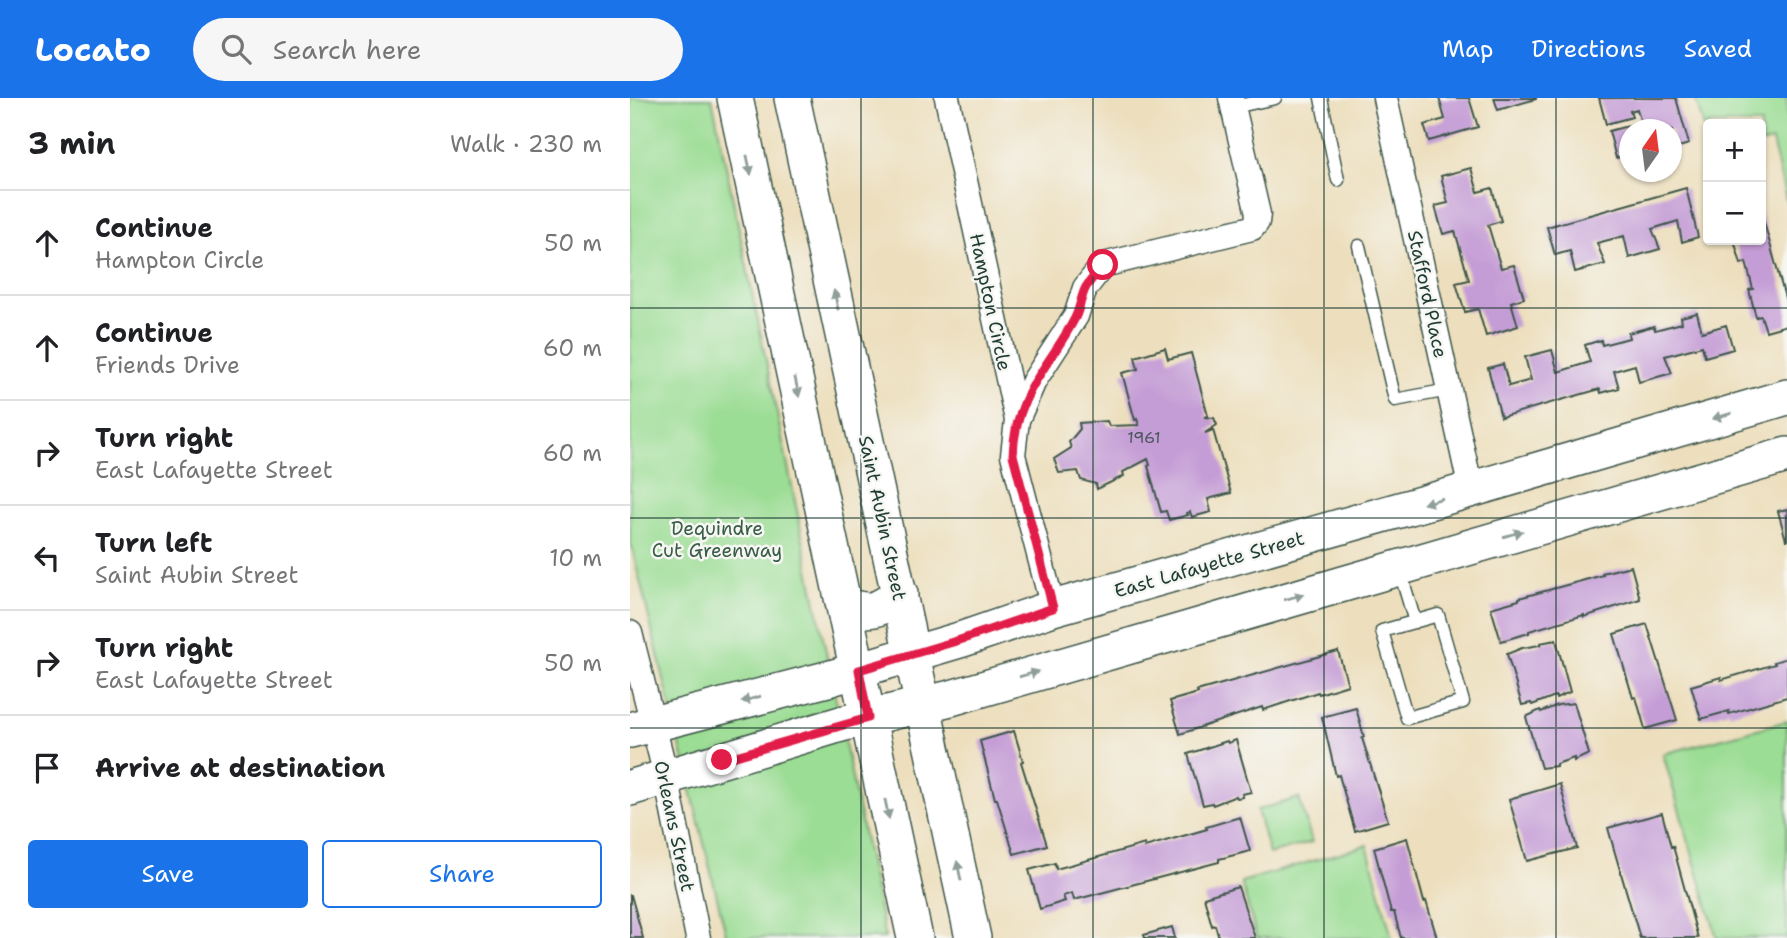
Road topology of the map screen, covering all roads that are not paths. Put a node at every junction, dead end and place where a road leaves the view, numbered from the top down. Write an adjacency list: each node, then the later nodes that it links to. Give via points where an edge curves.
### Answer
1 (735, 98): 18 (street, one-way to 18)
2 (792, 98): 17 (street, Saint Aubin Street, one-way to 2)
3 (947, 98): 12 (street, Hampton Circle)
4 (1275, 98): 7 (lane)
5 (1321, 98): 8 (lane)
6 (1385, 98): 10 (street, Stafford Place)
7 (1232, 103): 12 (street, Hampton Circle, via 1257,222 1252,228 1103,265 1085,288 1076,316 1034,381)
8 (1338, 180)
9 (1359, 246): 10 (lane, via 1395,400)
10 (1449, 390): 14 (street, Stafford Place)
11 (1787, 397): 14 (street, East Lafayette Street, one-way to 14)
12 (1017, 419): 19 (street, via 1013,455)
13 (1787, 455): 16 (street, one-way to 13)
14 (1471, 490): 15 (street, East Lafayette Street, one-way to 15)
15 (1222, 561): 19 (street, East Lafayette Street); 20 (street)
16 (1399, 567): 20 (street, one-way to 16); 21 (lane)
17 (900, 594): 18 (street, via 873,610); 24 (street, Saint Aubin Street)
18 (844, 605): 25 (street)
19 (1053, 608): 23 (street, East Lafayette Street)
20 (1238, 614): 26 (street, one-way to 20)
21 (1415, 622): 21 (lane, via 1438,615 1463,702 1407,718 1382,631)
22 (630, 633): 29 (street, Orleans Street)
23 (963, 639): 24 (street, East Lafayette Street); 26 (street, via 962,662)
24 (913, 653): 25 (street, East Lafayette Street); 27 (street, Saint Aubin Street)
25 (859, 670): 28 (street); 29 (street, East Lafayette Street, one-way to 29)
26 (989, 686): 27 (street)
27 (924, 704): 28 (street); 30 (street, Saint Aubin Street)
28 (868, 718): 31 (street); 32 (street)
29 (641, 728): 32 (street, Orleans Street)
30 (935, 763): 31 (street, via 908,758); 36 (street, Saint Aubin Street, one-way to 30)
31 (879, 772): 35 (street, one-way to 35)
32 (666, 776): 33 (street); 34 (street, Orleans Street)
33 (630, 788)
34 (698, 938)
35 (915, 938)
36 (973, 938)

